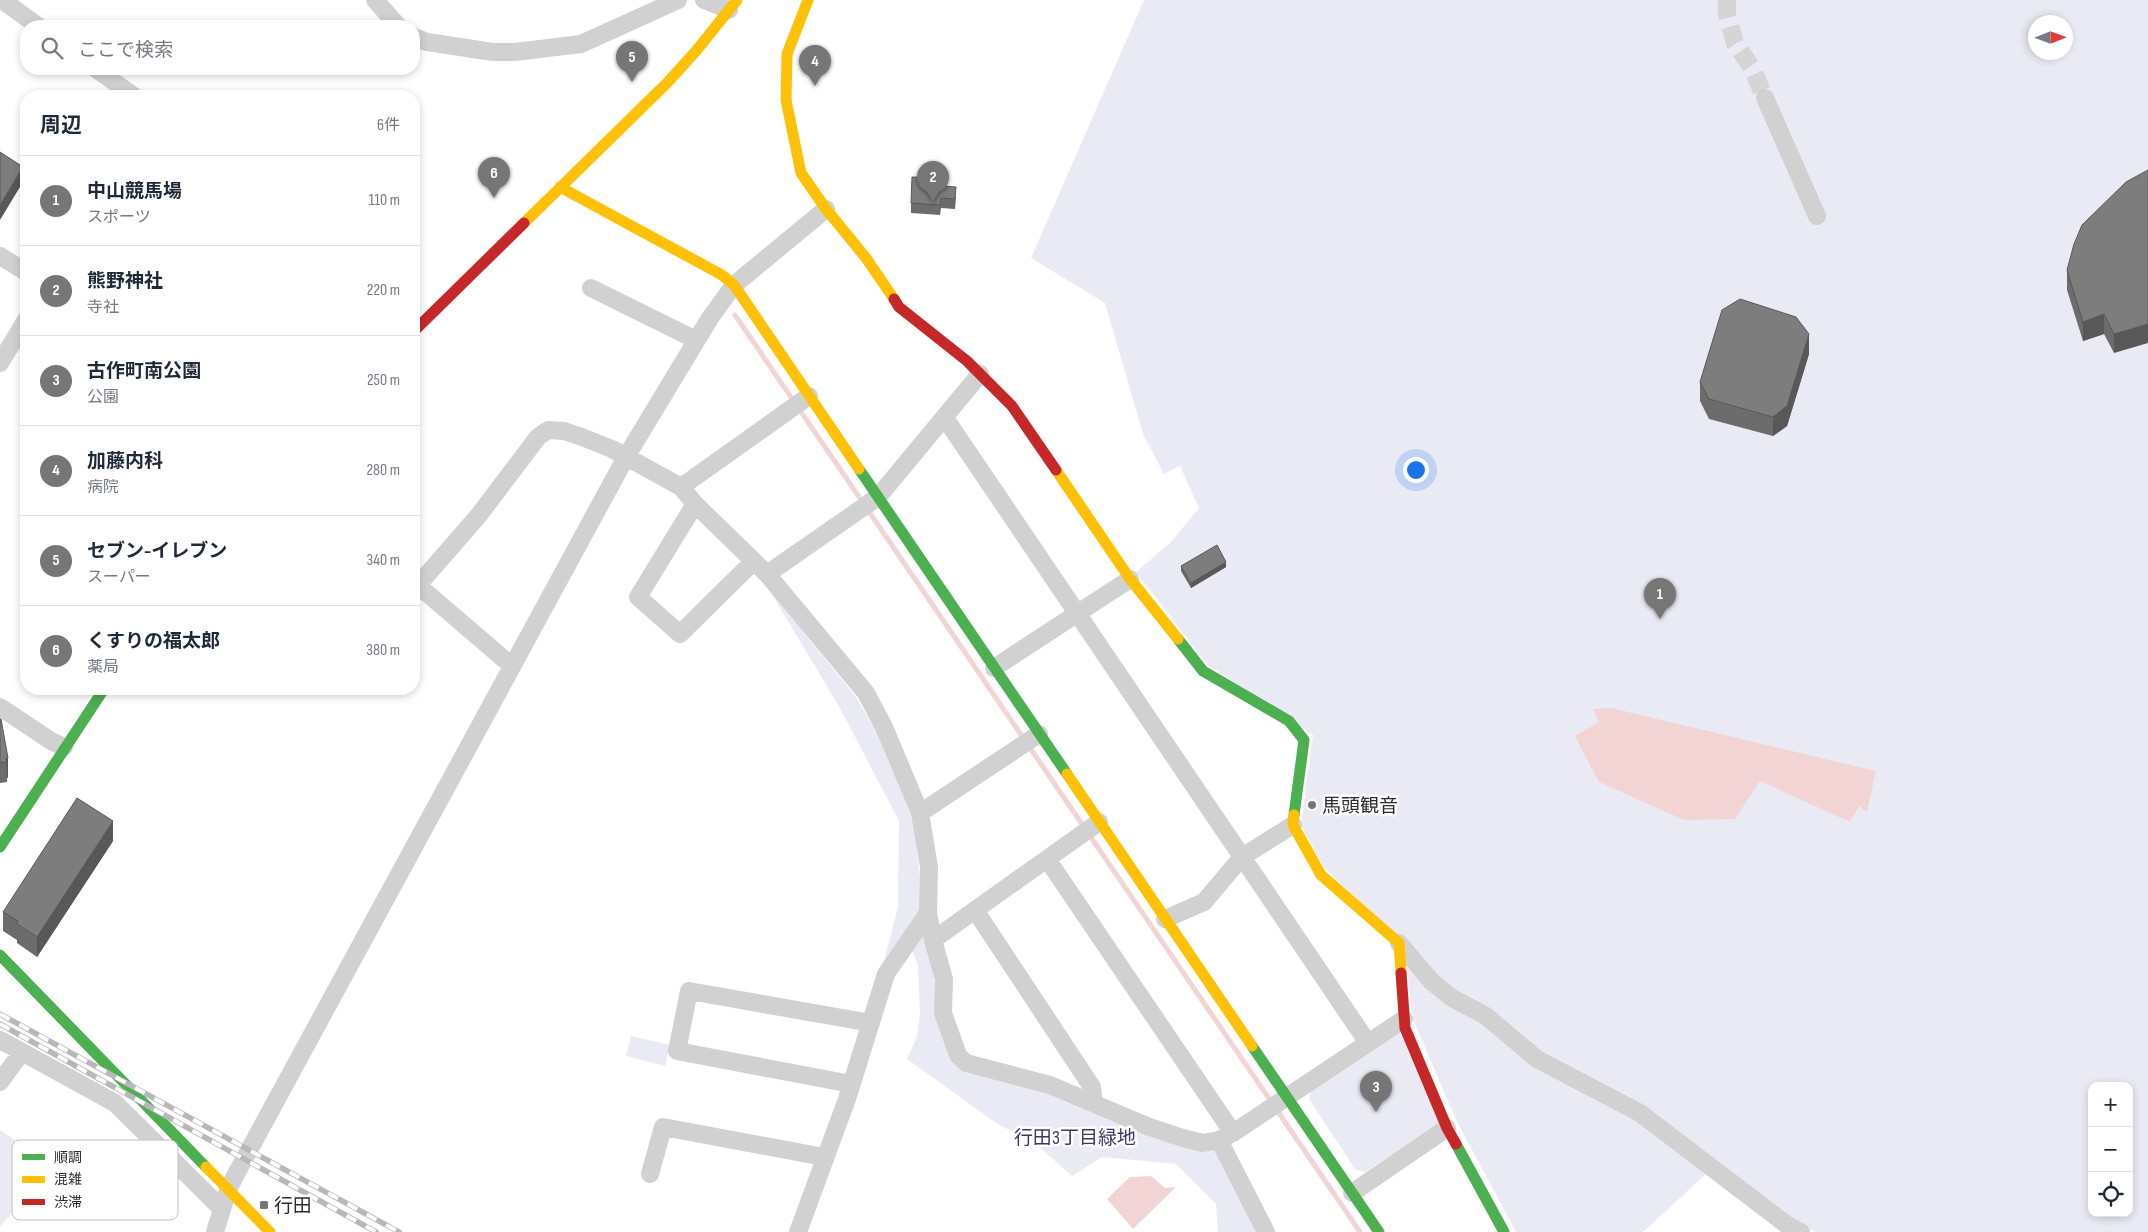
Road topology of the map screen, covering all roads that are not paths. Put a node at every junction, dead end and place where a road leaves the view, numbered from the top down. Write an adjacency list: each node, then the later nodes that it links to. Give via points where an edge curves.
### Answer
1 (2, 0): 7 (street)
2 (375, 0): 8 (street)
3 (678, 0): 9 (street, via 581,44 493,52)
4 (704, 0): 6 (street)
5 (808, 0): 14 (street, via 787,54 786,100 801,173)
6 (733, 5): 13 (street, via 667,82)
7 (30, 20)
8 (393, 20)
9 (420, 39)
10 (104, 75): 11 (street)
11 (126, 90)
12 (1765, 98): 15 (street)
13 (560, 187): 18 (street, via 722,275); 20 (street)
14 (826, 209): 18 (street); 24 (street, via 866,258 899,307)
15 (1817, 216)
16 (0, 256): 17 (street)
17 (20, 268)
18 (734, 285): 22 (street); 25 (street)
19 (591, 288): 22 (street)
20 (420, 325)
21 (20, 330): 23 (street)
22 (696, 340): 27 (street)
23 (0, 363)
24 (980, 374): 26 (street); 34 (street, via 1012,406)
25 (809, 396): 28 (street); 29 (street)
26 (944, 418): 29 (street); 36 (street)
27 (626, 457): 28 (street); 33 (street, via 564,431 548,430 538,437 479,515); 37 (street)
28 (680, 487): 30 (street)
29 (878, 497): 32 (street); 38 (street)
30 (695, 504): 31 (street); 31 (street, via 638,597 680,634)
31 (754, 561): 32 (street)
32 (767, 574): 43 (street, via 866,693)
33 (420, 579)
34 (1130, 580): 36 (street); 45 (street, via 1204,671 1289,721 1304,740)
35 (420, 586): 37 (street)
36 (1077, 614): 38 (street); 47 (street)
37 (512, 666): 70 (street)
38 (994, 668): 41 (street)
39 (100, 695): 42 (street)
40 (0, 707): 42 (street, via 51,742)
41 (1039, 734): 43 (street); 44 (street)
42 (64, 747): 46 (street)
43 (920, 813): 50 (street, via 929,867)
44 (1099, 822): 48 (street); 51 (street)
45 (1293, 825): 47 (street); 53 (street, via 1321,875)
46 (0, 847)
47 (1242, 857): 51 (street, via 1204,902); 58 (street)
48 (1047, 859): 49 (street); 65 (street)
49 (975, 910): 52 (street); 63 (street, via 1092,1087)
50 (928, 913): 52 (street); 56 (street, via 886,974)
51 (1165, 919): 62 (street)
52 (933, 940): 63 (street, via 944,978 943,1013 958,1055 966,1063 1050,1085)
53 (1399, 943): 55 (street); 79 (street, via 1432,982 1452,998 1486,1016 1537,1059 1640,1113 1787,1225)
54 (0, 955): 70 (street)
55 (1404, 1019): 58 (street); 64 (street, via 1404,1028)
56 (871, 1023): 61 (street); 61 (street, via 689,991 677,1051)
57 (0, 1040): 59 (street)
58 (1368, 1043): 62 (street)
59 (22, 1052): 60 (street); 66 (street, via 115,1103)
60 (0, 1082)
61 (852, 1084): 67 (street)
62 (1287, 1097): 65 (street); 71 (street)
63 (1094, 1103): 65 (street, via 1183,1138 1203,1143)
64 (1447, 1128): 71 (street); 78 (street)
65 (1226, 1136): 76 (street)
66 (152, 1140)
67 (824, 1157): 69 (street, via 663,1127); 75 (street)
68 (178, 1165): 72 (street)
69 (650, 1174)
70 (228, 1190): 72 (street); 74 (street)
71 (1352, 1192): 77 (street)
72 (222, 1209): 73 (street)
73 (216, 1232)
74 (270, 1232)
75 (798, 1232)
76 (1266, 1232)
77 (1379, 1232)
78 (1504, 1232)
79 (1801, 1232)

